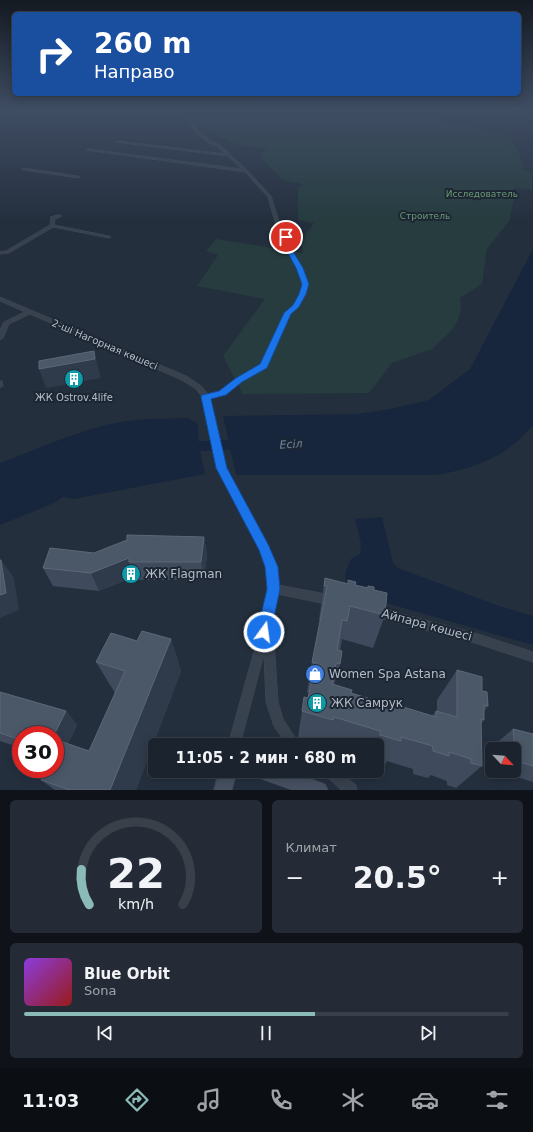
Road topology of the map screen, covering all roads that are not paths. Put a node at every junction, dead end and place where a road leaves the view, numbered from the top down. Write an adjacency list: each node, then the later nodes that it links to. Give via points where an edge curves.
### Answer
1 (159, 147): 4 (street)
2 (220, 147): 4 (street)
3 (88, 150): 6 (street)
4 (227, 155): 6 (street)
5 (24, 169): 7 (street)
6 (246, 171): 17 (street, via 270,197 278,225 286,237 305,284 296,306 288,313 264,366 222,393)
7 (78, 178)
8 (60, 216): 9 (street, via 53,218)
9 (52, 226): 10 (street); 11 (street, via 7,252)
10 (109, 237)
11 (0, 253)
12 (0, 299): 13 (street, 2-ші Нагорная көшесі)
13 (30, 312): 14 (street, via 6,323); 17 (street, 2-ші Нагорная көшесі, via 184,378 198,387)
14 (0, 338)
15 (0, 383): 16 (street)
16 (0, 386)
17 (206, 397): 18 (street, via 221,468 264,548 272,567)
18 (273, 589): 19 (street); 21 (street)
19 (342, 603)
20 (365, 609): 22 (street, Айпара көшесі, via 478,639)
21 (268, 619): 23 (street); 24 (street, via 272,702 278,722)
22 (533, 657)
23 (236, 738)
24 (289, 738)
25 (226, 778): 28 (street)
26 (283, 778): 29 (street)
27 (337, 778): 30 (street)
28 (223, 790)
29 (318, 790)
30 (351, 790)

